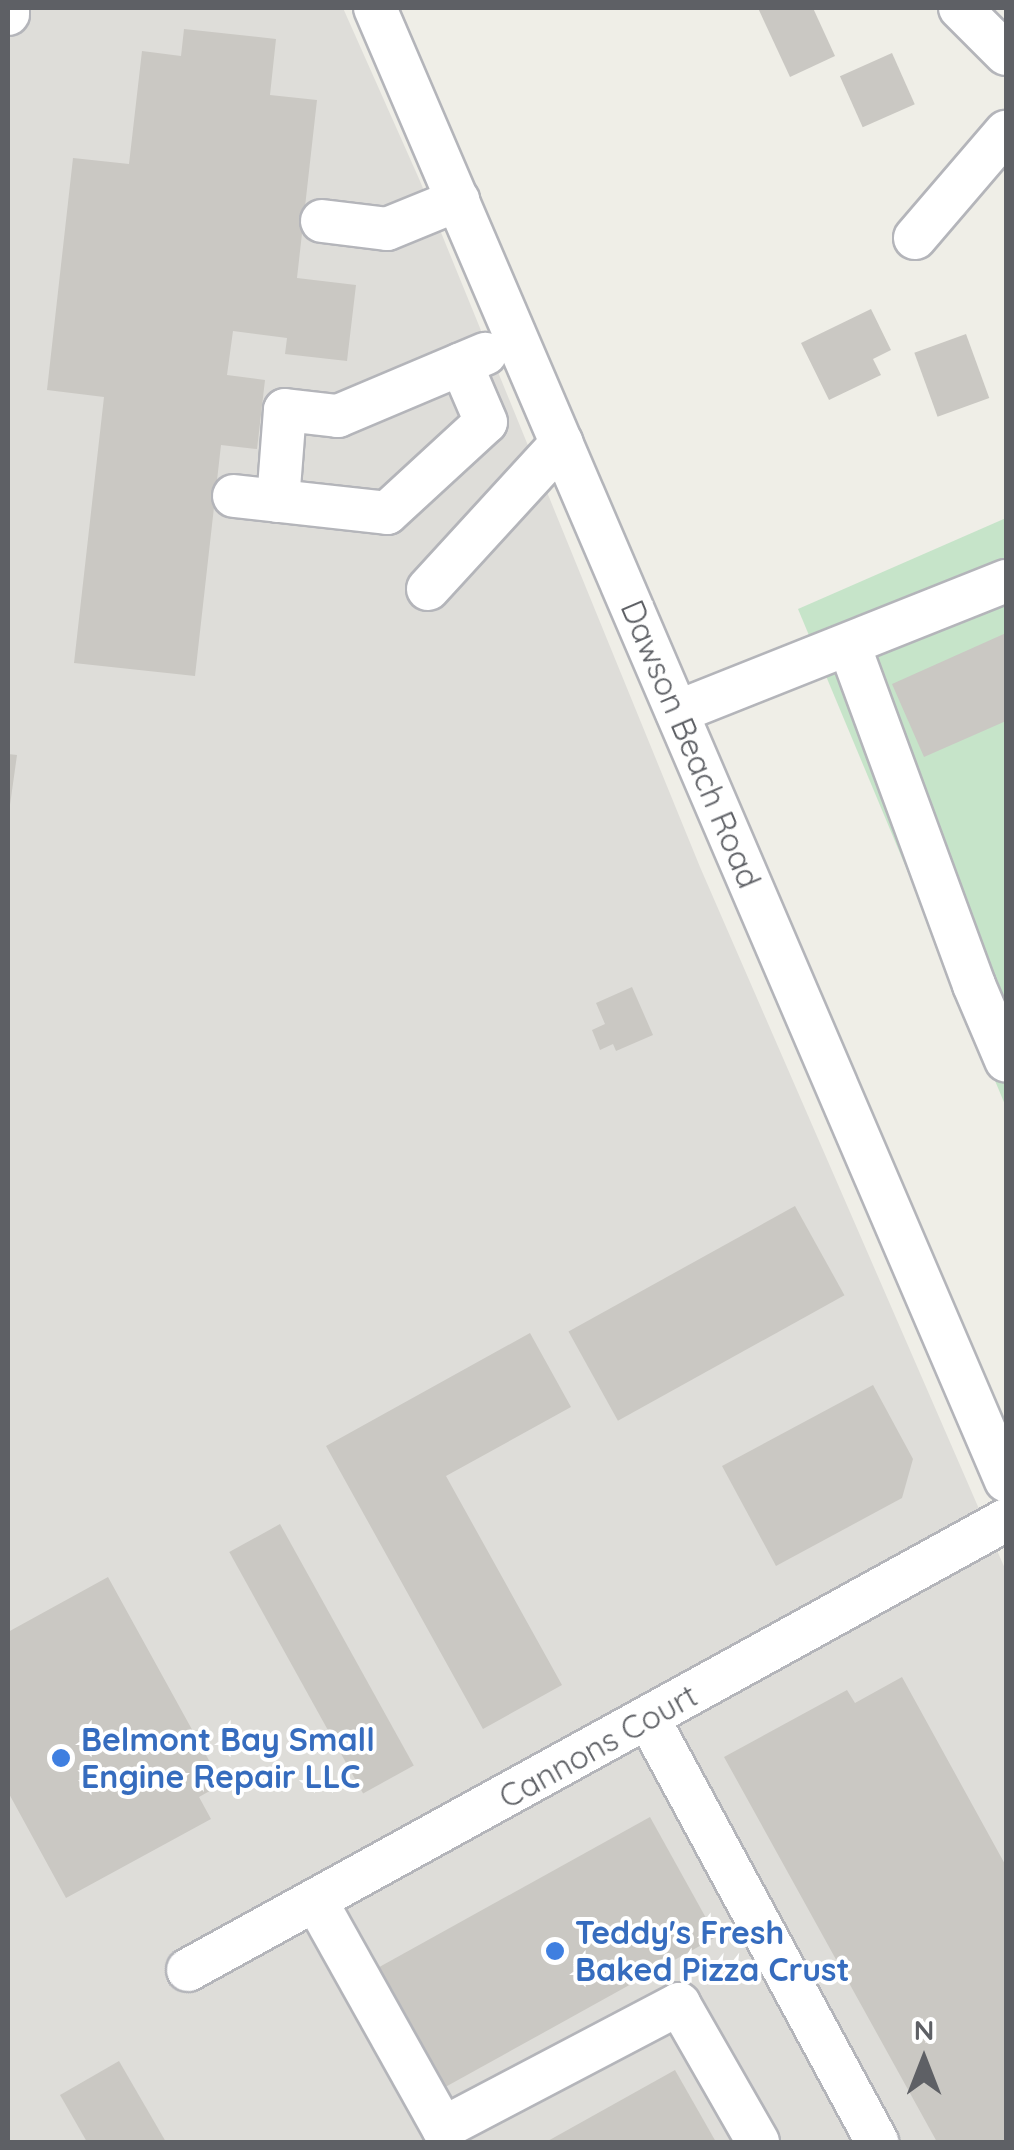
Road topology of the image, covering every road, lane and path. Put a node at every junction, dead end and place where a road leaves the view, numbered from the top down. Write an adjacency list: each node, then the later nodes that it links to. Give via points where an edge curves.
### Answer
1 (375, 8): 5 (street, Dawson Beach Road)
2 (960, 8): 3 (street)
3 (1006, 54)
4 (1006, 132): 7 (street)
5 (458, 200): 6 (street, via 386,229); 8 (street, Dawson Beach Road)
6 (322, 221)
7 (915, 238)
8 (518, 340): 9 (street); 10 (street, Dawson Beach Road)
9 (461, 364): 12 (street, via 338,416 285,410); 12 (street, via 486,422 388,513)
10 (562, 443): 14 (street); 16 (street, Dawson Beach Road)
11 (234, 496): 12 (street)
12 (278, 501)
13 (1006, 581): 15 (street)
14 (428, 590)
15 (849, 645): 16 (street); 17 (street)
16 (677, 712): 18 (street, Dawson Beach Road)
17 (1006, 1060)
18 (1006, 1481)
19 (1006, 1520): 20 (street, Cannons Court)
20 (648, 1718): 21 (street, Cannons Court); 24 (street)
21 (316, 1900): 22 (street, Cannons Court); 23 (street, via 443,2128 679,2004)
22 (188, 1970)
23 (758, 2142)
24 (877, 2142)

